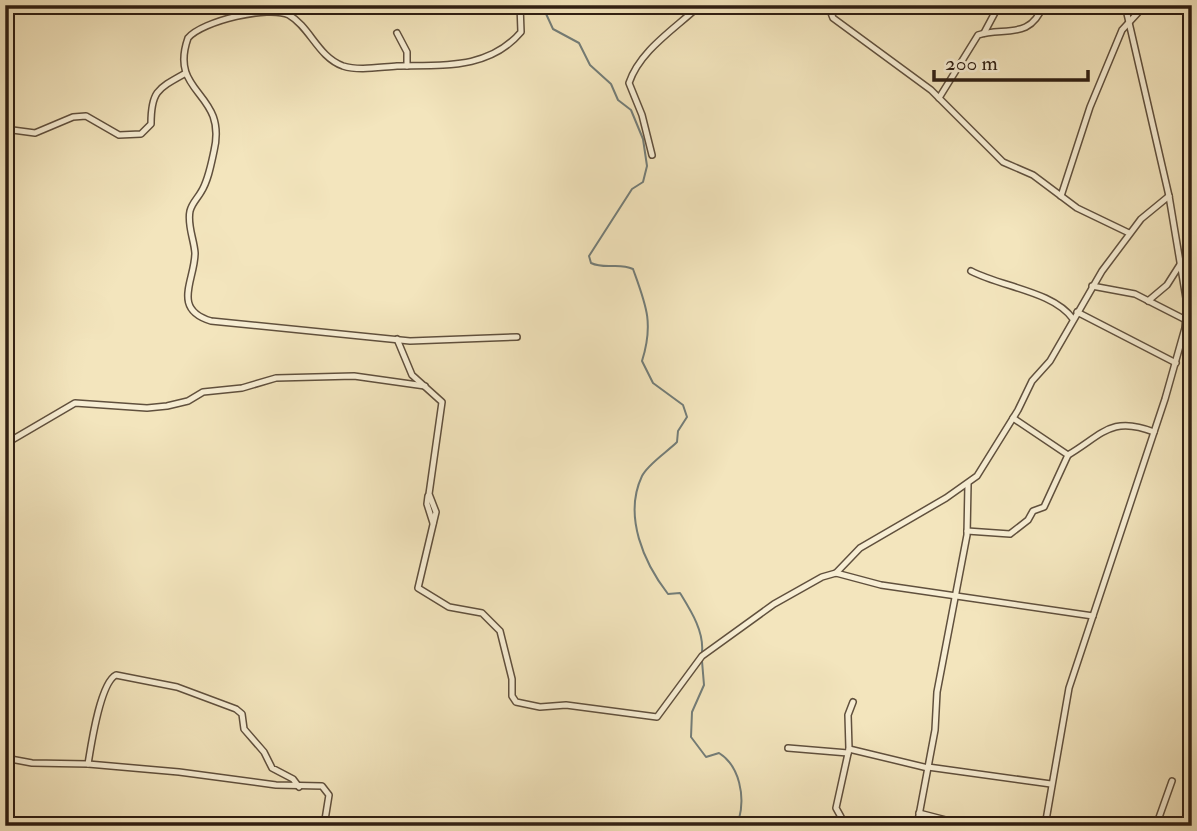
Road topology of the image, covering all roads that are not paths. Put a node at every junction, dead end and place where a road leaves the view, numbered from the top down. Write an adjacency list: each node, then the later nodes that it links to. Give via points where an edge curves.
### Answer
1 (520, 5): 11 (street, via 521,33 500,51 465,65)
2 (700, 5): 15 (street, via 645,55 629,83)
3 (828, 5): 13 (street, via 833,18)
4 (999, 5): 10 (street)
5 (1043, 5): 10 (street, via 1027,28)
6 (1125, 5): 8 (street)
7 (1145, 5): 8 (street)
8 (1129, 21): 16 (street, via 1090,107); 17 (street)
9 (397, 33): 11 (street, via 407,52)
10 (984, 33): 13 (street, via 978,34)
11 (407, 66): 12 (street, via 343,66 314,43 291,16 277,12 231,18 195,31 186,44)
12 (184, 74): 14 (street, via 155,93 151,124 141,134 118,135 86,116 35,134); 28 (street, via 208,103 216,125 206,180 190,211 195,252 188,284 189,304 195,314 211,321)
13 (939, 98): 16 (street, via 1003,162)
14 (5, 129)
15 (652, 155)
16 (1061, 196): 18 (street)
17 (1169, 196): 18 (street); 19 (street)
18 (1129, 233): 21 (street)
19 (1181, 263): 22 (street, via 1167,285); 26 (street)
20 (971, 271): 25 (street, via 1058,303)
21 (1092, 286): 22 (street); 23 (street)
22 (1148, 301): 26 (street)
23 (1077, 312): 25 (street); 29 (street)
24 (1192, 312): 26 (street)
25 (1073, 319): 31 (street)
26 (1188, 321): 29 (street)
27 (517, 337): 28 (street)
28 (397, 339): 30 (street, via 407,368)
29 (1176, 363): 32 (street)
30 (425, 386): 33 (street, via 354,376 276,378 204,392 167,406 75,403); 37 (street, via 442,402 429,494 436,509 419,591 449,607 482,613 505,639 504,658 511,672 513,699 540,707 566,705 657,717 702,656 774,604)
31 (1013, 418): 34 (street); 35 (street)
32 (1154, 432): 34 (street, via 1131,425 1113,426); 39 (street)
33 (5, 444)
34 (1068, 454): 36 (street, via 1044,507 1033,511 1010,534)
35 (968, 483): 36 (street); 37 (street, via 860,548)
36 (967, 531): 38 (street)
37 (836, 573): 38 (street, via 881,585)
38 (957, 595): 39 (street); 45 (street, via 937,692)
39 (1093, 616): 47 (street, via 1069,688)
40 (853, 702): 42 (street, via 848,715)
41 (788, 748): 42 (street)
42 (849, 751): 45 (street); 51 (street, via 836,808)
43 (5, 758): 44 (street)
44 (88, 764): 48 (street); 48 (street, via 94,722 116,675 177,687 236,709 242,714 244,729 272,768)
45 (928, 767): 47 (street); 49 (street)
46 (1172, 781): 55 (street)
47 (1051, 784): 54 (street)
48 (299, 787): 50 (street, via 322,786 328,793)
49 (919, 813): 52 (street); 53 (street)
50 (324, 826)
51 (840, 826)
52 (917, 826)
53 (969, 826)
54 (1045, 826)
55 (1156, 826)

